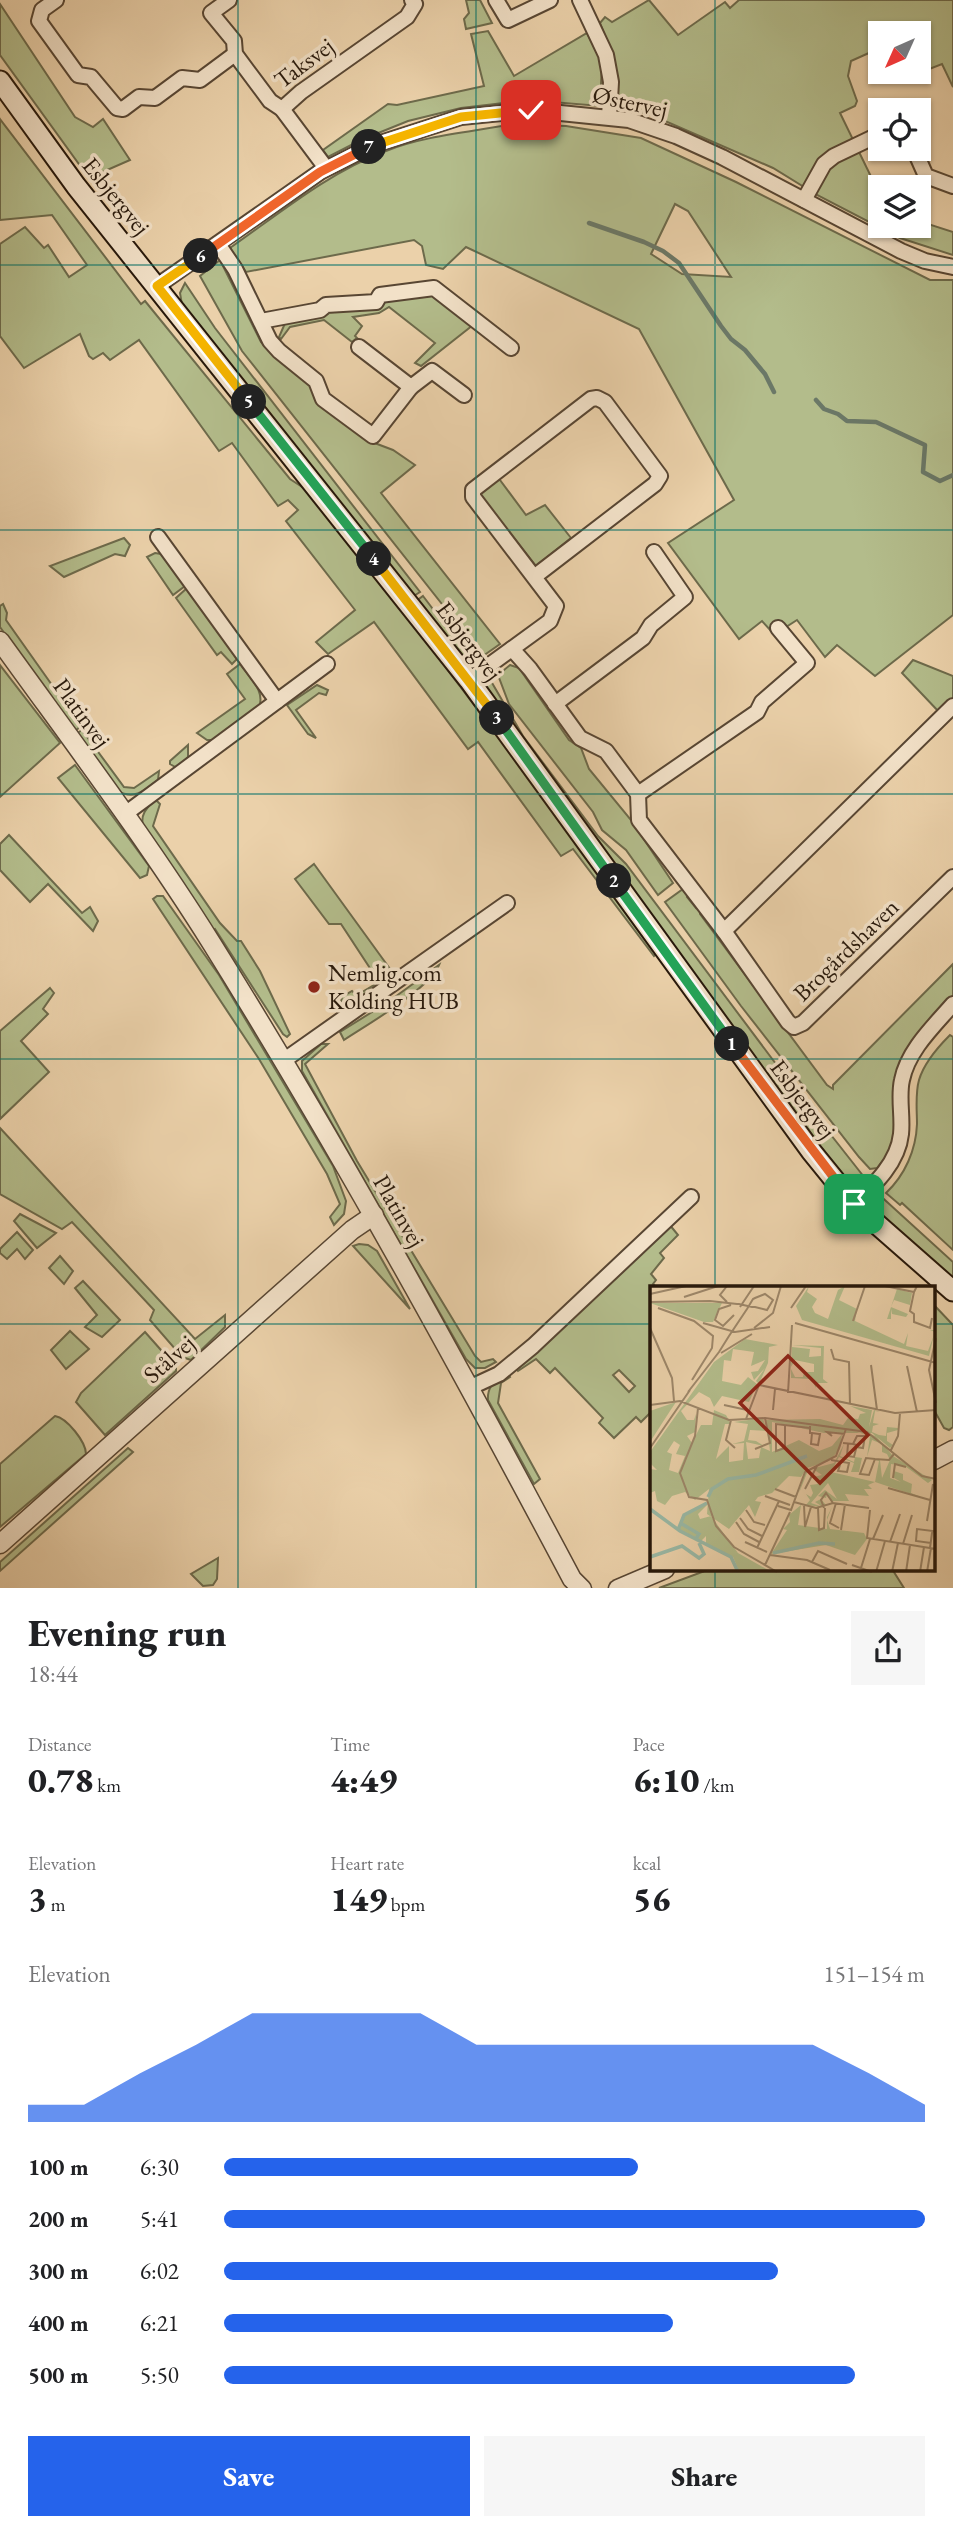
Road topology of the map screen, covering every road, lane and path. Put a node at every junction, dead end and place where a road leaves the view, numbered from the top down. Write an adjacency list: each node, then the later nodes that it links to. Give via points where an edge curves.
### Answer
1 (56, 0): 7 (street, via 42,10 40,21 78,75 91,77 117,108 123,109 139,97 155,98 182,78 200,80)
2 (229, 0): 7 (street, Taksvej, via 211,13 234,41)
3 (412, 0): 9 (street, Taksvej, via 415,4 407,17)
4 (496, 0): 5 (street, via 508,20)
5 (550, 0)
6 (580, 0): 10 (street, via 606,55 611,82)
7 (235, 54): 9 (street, Taksvej, via 270,101)
8 (0, 81): 18 (main road, Esbjergvej, via 76,186)
9 (282, 108): 13 (street, Taksvej)
10 (608, 117): 13 (street, Østervej, via 531,110 461,117 371,146); 15 (street, Østervej, via 676,136)
11 (868, 140): 15 (street, via 824,164)
12 (919, 161): 14 (street, via 926,176)
13 (326, 169): 16 (street, Østervej)
14 (953, 186)
15 (804, 200): 17 (street, Østervej, via 901,251)
16 (218, 244): 18 (street, Østervej); 19 (street)
17 (953, 267)
18 (157, 286): 31 (main road, Esbjergvej)
19 (261, 321): 21 (street, via 320,310 326,304 376,302 380,295 434,288); 22 (street, via 270,341 316,381 323,398 373,436)
20 (359, 347): 22 (street)
21 (510, 348)
22 (411, 387): 23 (street, via 432,372)
23 (464, 395)
24 (158, 537): 32 (street)
25 (654, 552): 33 (street, via 685,597 651,625 643,638)
26 (534, 577): 26 (street, via 473,497 473,490 597,398 605,402 660,476); 29 (street, via 556,606 555,614)
27 (778, 628): 35 (street, via 807,663 762,702 757,712)
28 (0, 641): 36 (street, Platinvej)
29 (512, 649): 31 (street); 33 (street, Brogårdshaven)
30 (327, 664): 32 (street)
31 (469, 680): 43 (main road, Esbjergvej)
32 (277, 701): 36 (street)
33 (555, 704): 35 (street, Brogårdshaven, via 580,738 606,751)
34 (953, 706): 39 (street)
35 (638, 794): 39 (street, Brogårdshaven, via 639,820)
36 (125, 814): 41 (street, Platinvej)
37 (953, 877): 39 (street, Brogårdshaven, via 794,1027)
38 (507, 903): 41 (street)
39 (724, 931)
40 (953, 1004): 43 (street, via 908,1063 902,1081 901,1136 893,1158 881,1178)
41 (283, 1061): 44 (street, Platinvej)
42 (691, 1197): 46 (street, via 533,1346 499,1374)
43 (854, 1204): 45 (main road, Esbjergvej)
44 (374, 1215): 46 (street, Platinvej); 47 (street, Stålvej)
45 (953, 1291)
46 (471, 1387): 49 (street, Platinvej, via 572,1578)
47 (0, 1544)
48 (660, 1571): 50 (street)
49 (582, 1588)
50 (618, 1588)

